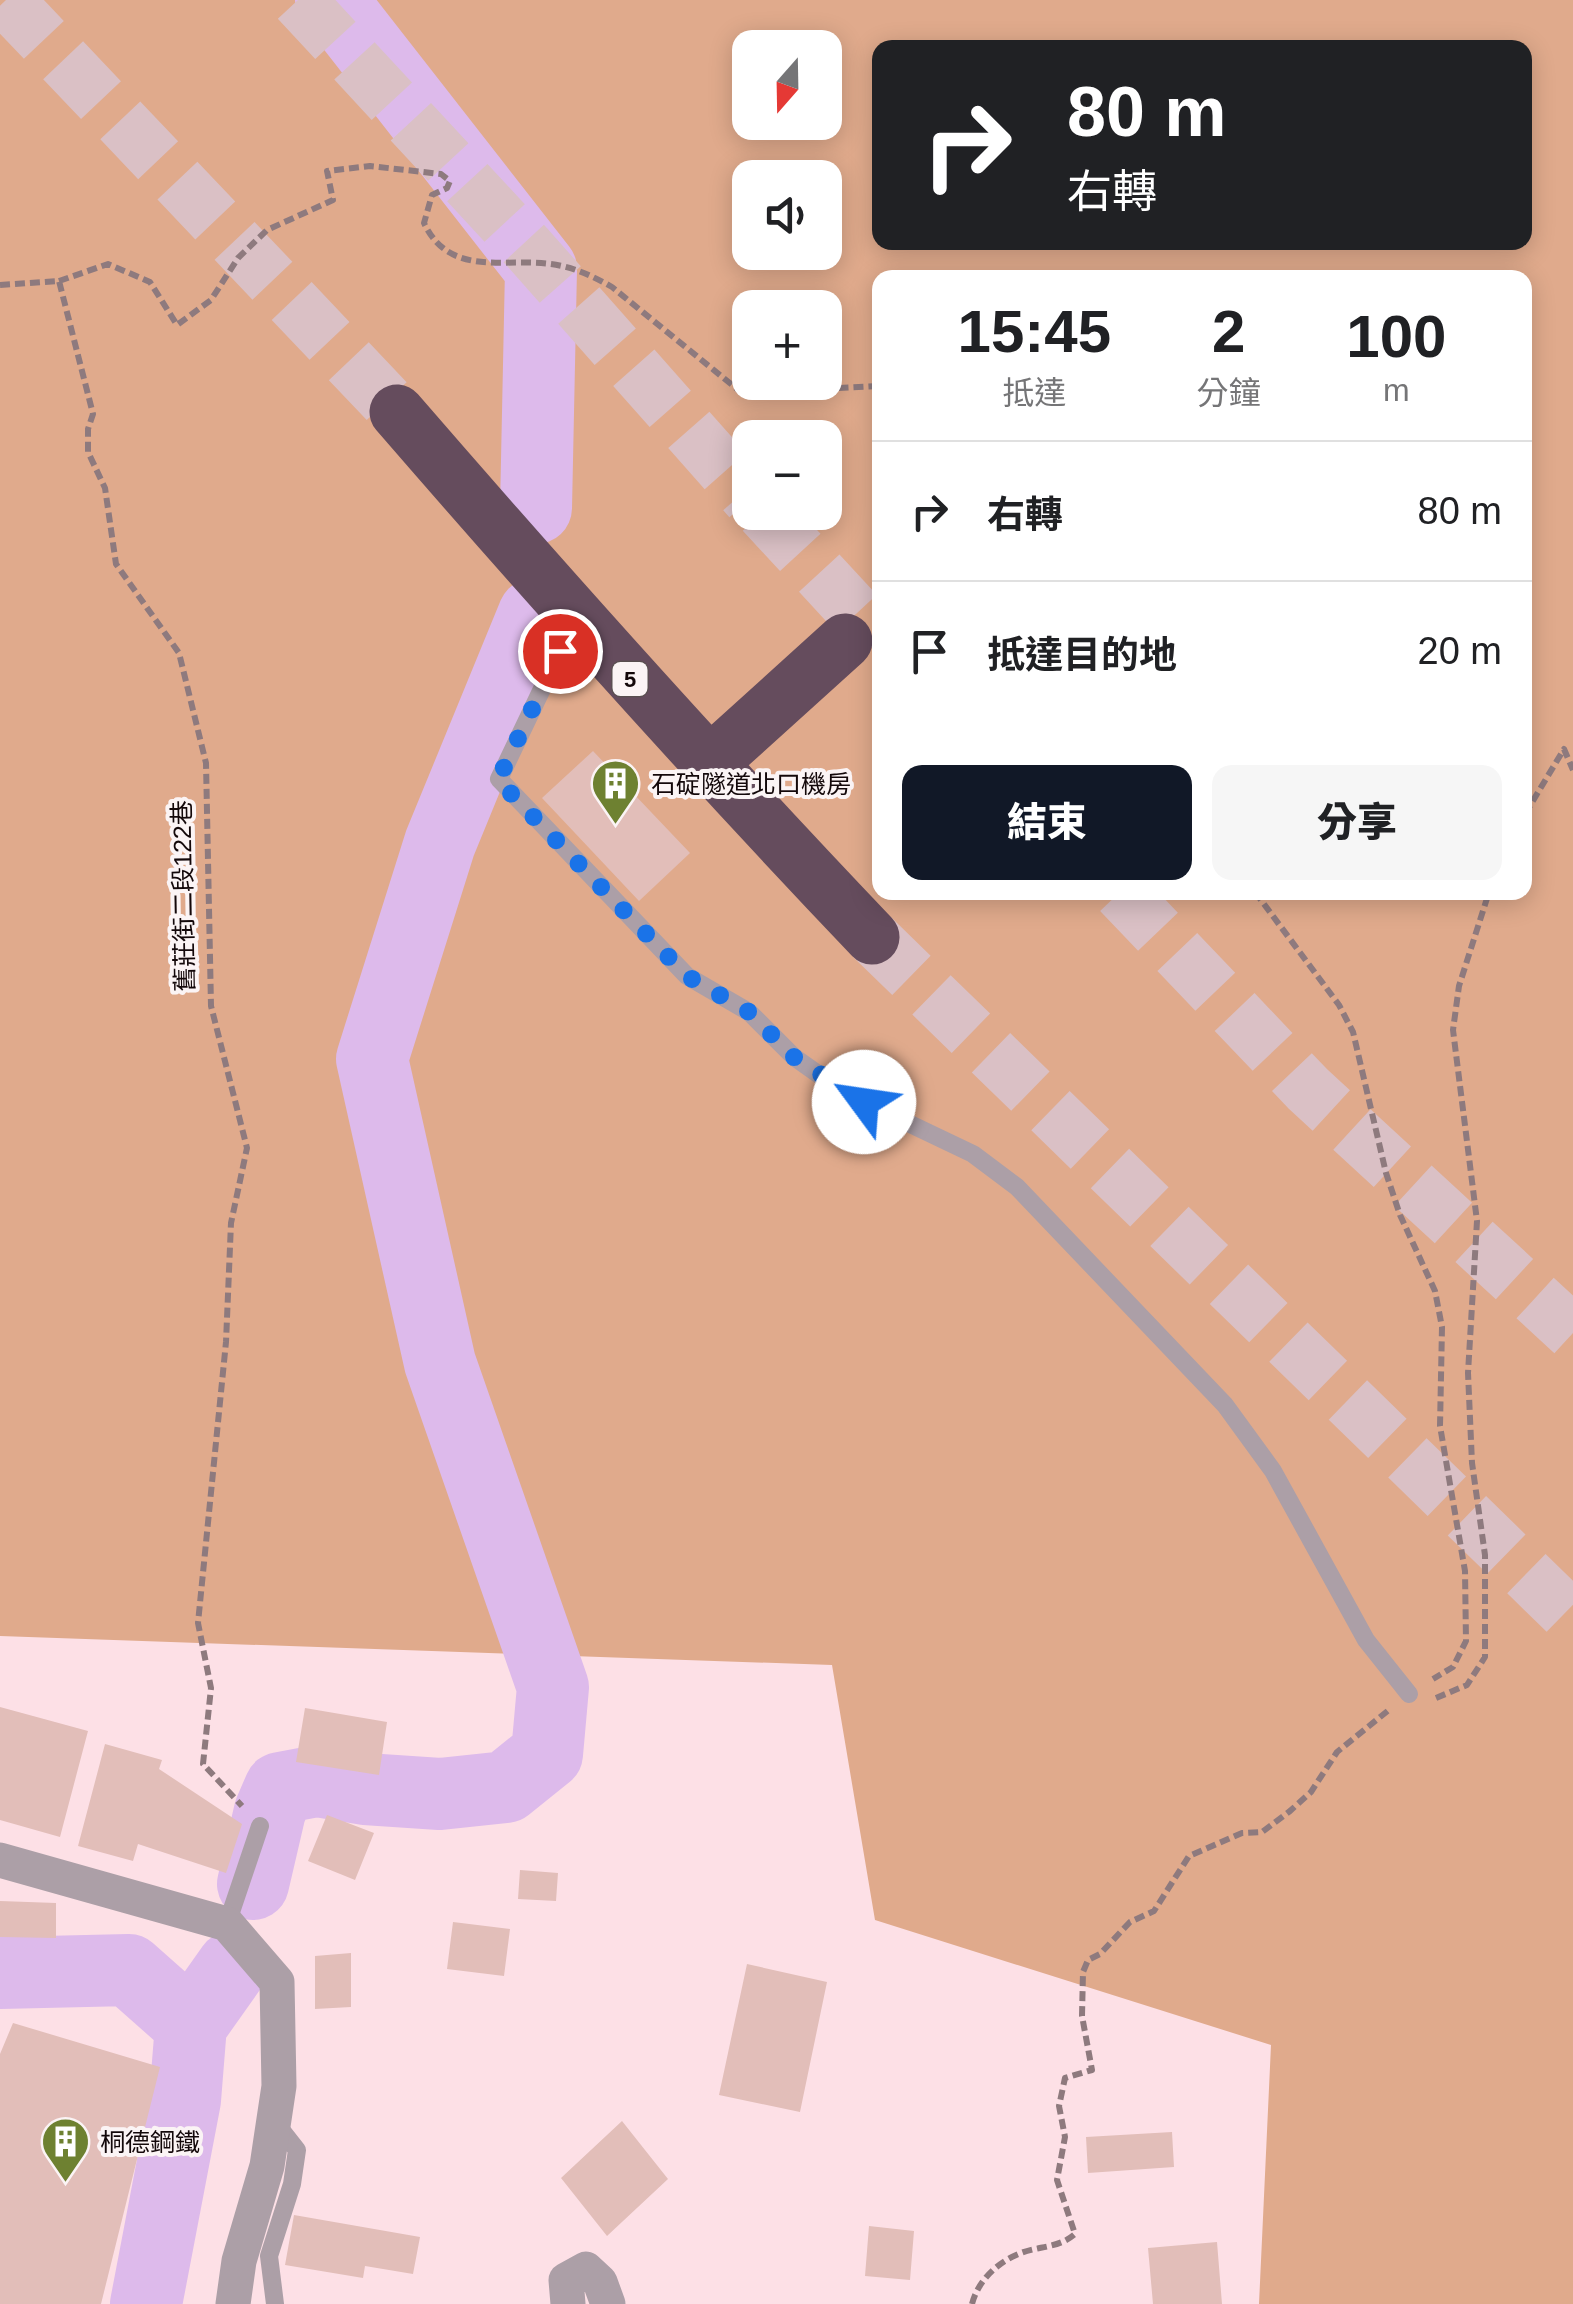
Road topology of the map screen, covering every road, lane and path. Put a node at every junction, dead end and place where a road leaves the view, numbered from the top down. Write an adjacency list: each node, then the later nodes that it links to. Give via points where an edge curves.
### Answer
1 (58, 281): 2 (path); 3 (path, via 108,264 150,282 178,325 211,300 266,230 333,200 326,170 370,166 441,174 450,181 432,195 424,223 457,258 523,261 590,275 742,393); 13 (path, 舊莊街二段122巷, via 93,414 88,452 105,488 116,564 179,653 206,763 211,1006 248,1148 231,1222 198,1623 210,1688 204,1764)
2 (0, 285)
3 (872, 386)
4 (398, 412): 5 (highway, 5)
5 (576, 619): 7 (highway, 5); 12 (lane, via 498,780 687,976 749,1012 826,1079 973,1154 1017,1187 1225,1405 1273,1471 1366,1640)
6 (845, 641): 7 (highway)
7 (708, 765): 11 (highway, 5)
8 (1573, 770): 9 (path, via 1564,750)
9 (1532, 803)
10 (1261, 900): 12 (path, via 1340,1005 1352,1032 1386,1172 1435,1292 1442,1328 1440,1426 1465,1570 1466,1641 1453,1667)
11 (872, 937)
12 (1409, 1694)
13 (260, 1826): 15 (lane)
14 (3, 1862): 15 (street)
15 (228, 1924): 16 (street, via 277,1982)
16 (274, 2120): 18 (street); 19 (lane, via 297,2150 269,2256)
17 (1074, 2234): 22 (path, via 1017,2254 978,2283)
18 (233, 2304)
19 (275, 2304)
20 (568, 2304): 21 (street, via 566,2280 586,2270 600,2282)
21 (608, 2304)
22 (972, 2304)

